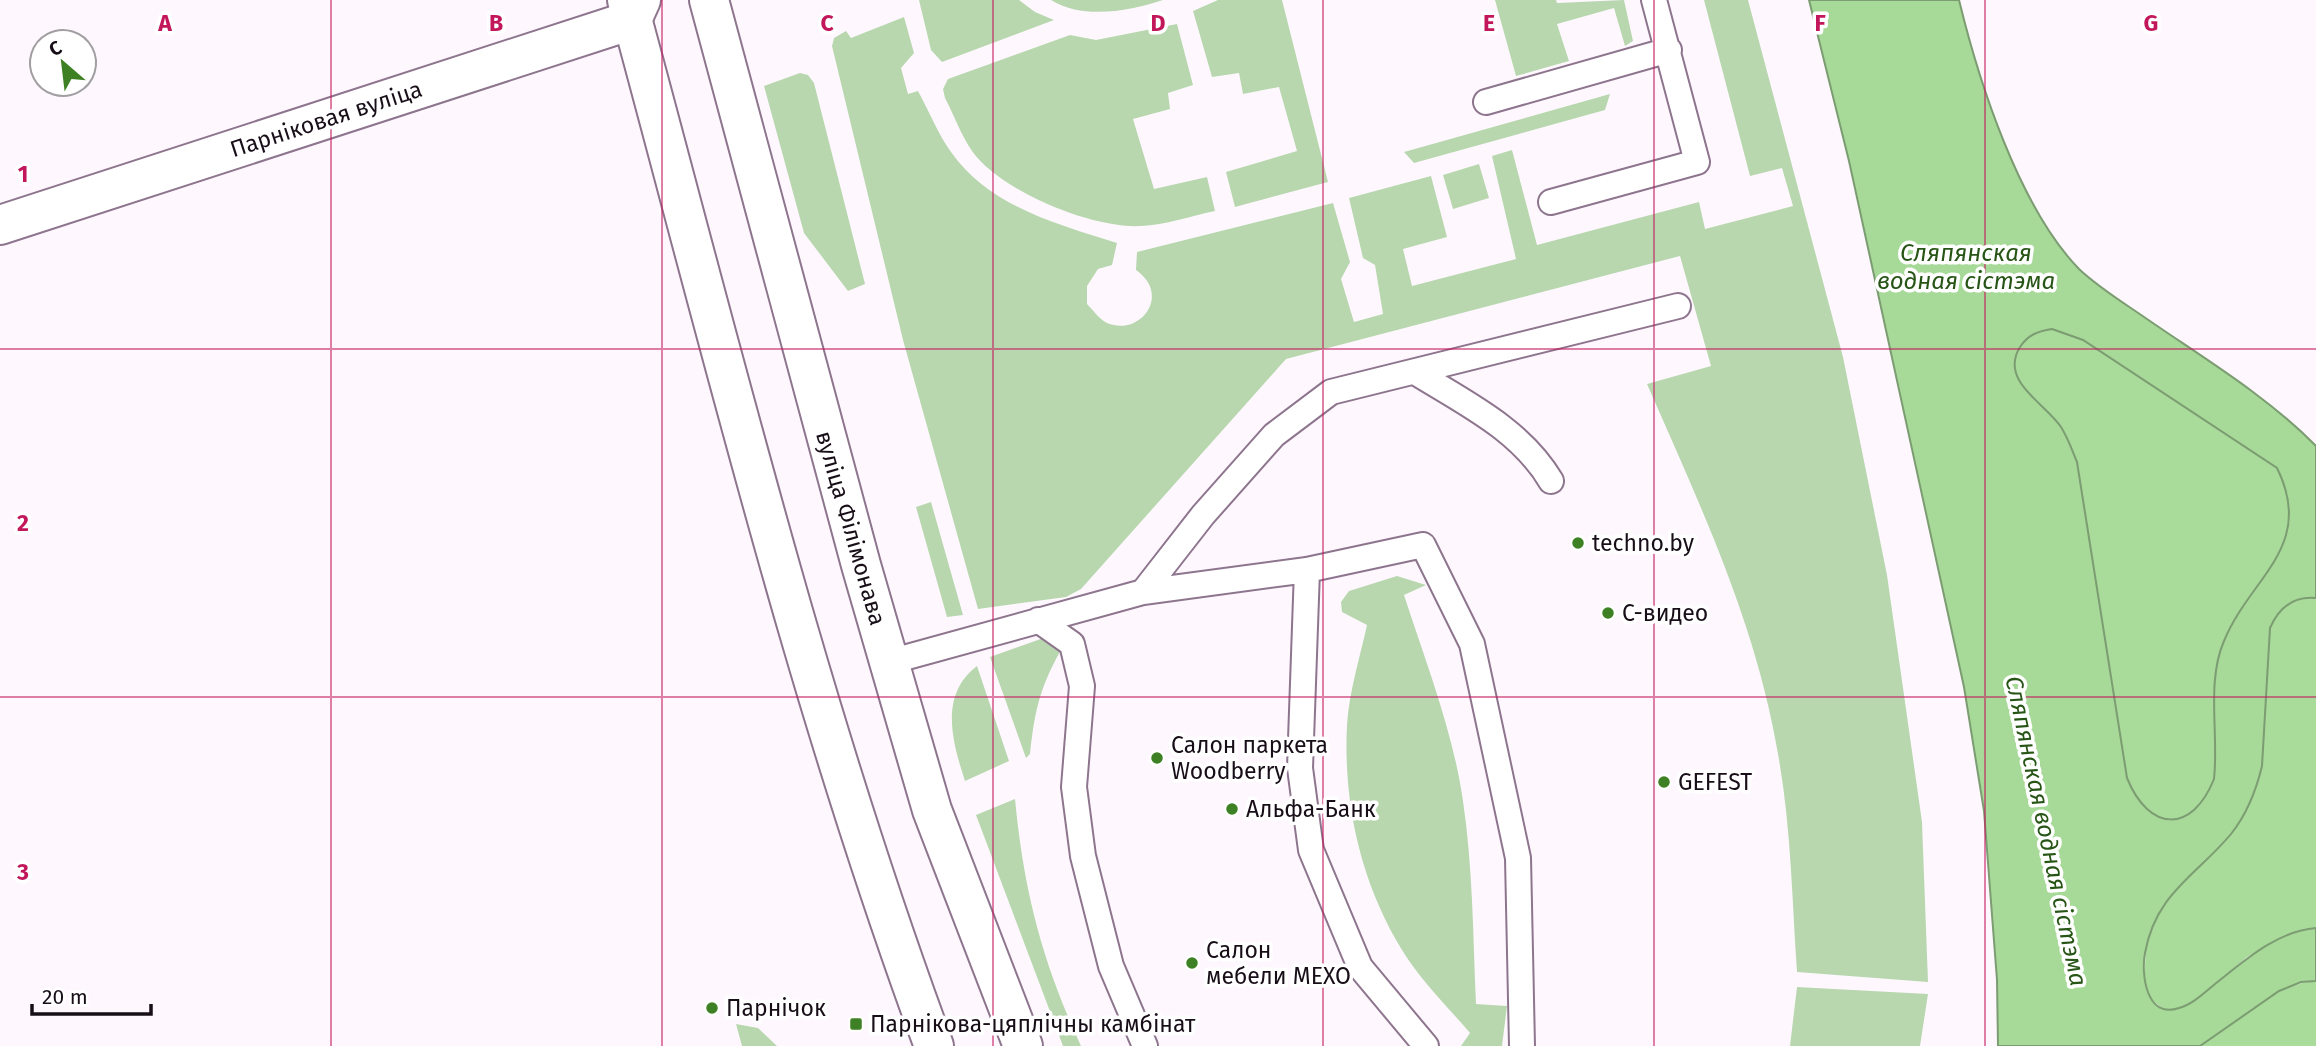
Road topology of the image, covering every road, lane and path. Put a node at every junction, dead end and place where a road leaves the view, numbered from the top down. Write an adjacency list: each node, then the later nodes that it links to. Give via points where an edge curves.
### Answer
1 (709, 0): 14 (main road, вуліца Філімонава)
2 (1654, 0): 4 (lane)
3 (633, 7): 7 (main road, Парніковая вуліца); 15 (main road, via 786,587)
4 (1669, 50): 5 (lane); 6 (lane, via 1697,162)
5 (1486, 102)
6 (1551, 202)
7 (0, 225)
8 (1678, 306): 9 (lane)
9 (1415, 372): 10 (lane, via 1512,434 1537,458); 12 (lane, via 1331,392 1273,435)
10 (1550, 481)
11 (1307, 570): 12 (lane); 18 (lane, via 1300,768 1311,850 1360,967); 19 (lane, via 1423,545 1472,644 1518,858)
12 (1143, 592): 13 (lane)
13 (1038, 620): 14 (lane); 17 (lane, via 1072,643 1082,686 1074,787 1083,856 1111,966)
14 (889, 662): 16 (main road, вуліца Філімонава, via 932,810)
15 (934, 1046)
16 (1023, 1046)
17 (1145, 1046)
18 (1426, 1046)
19 (1522, 1046)

